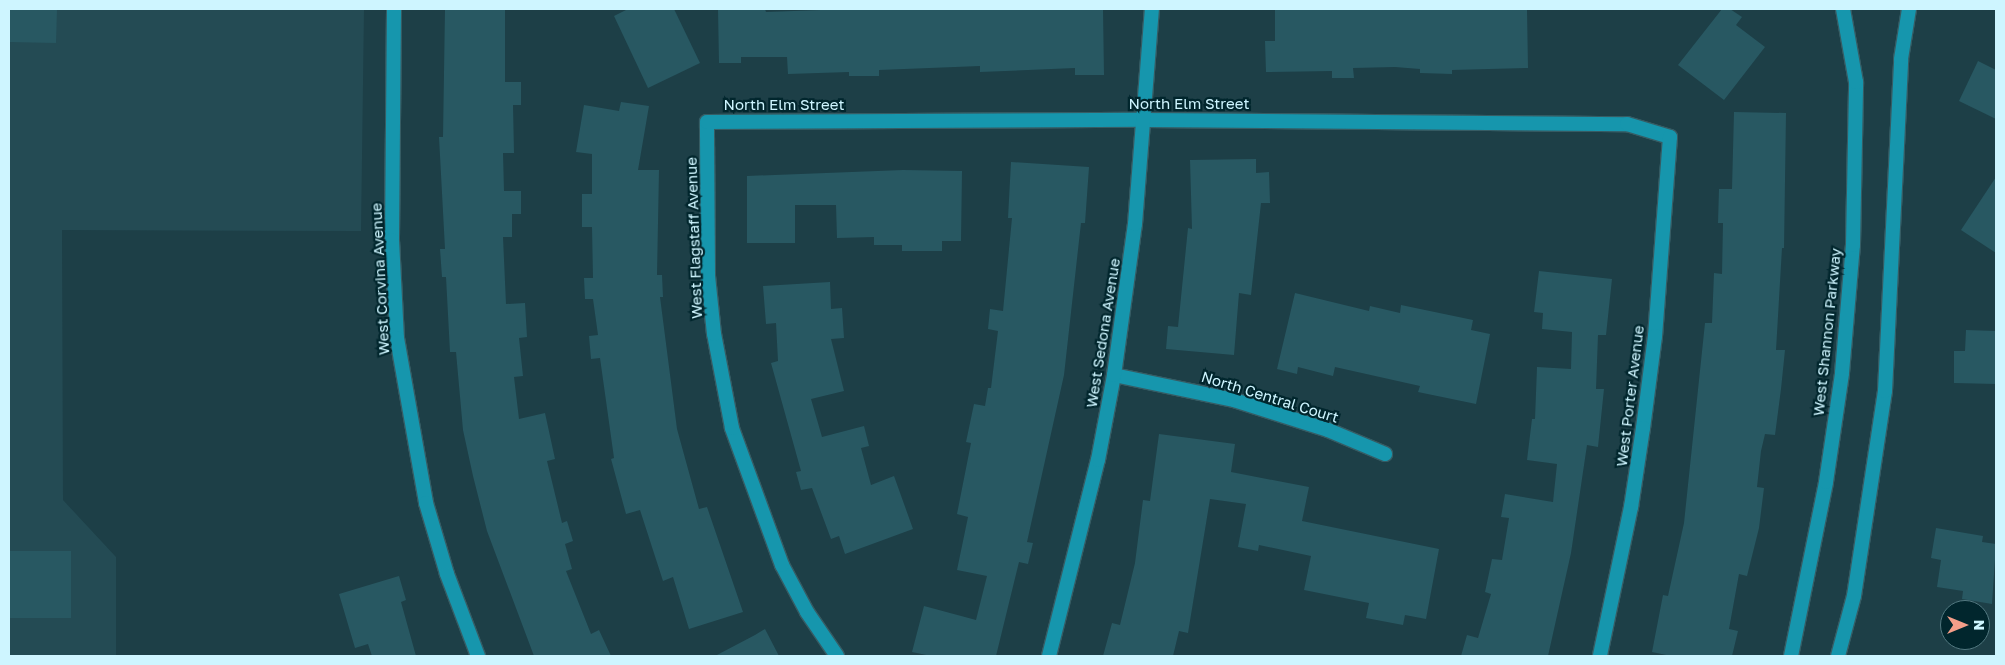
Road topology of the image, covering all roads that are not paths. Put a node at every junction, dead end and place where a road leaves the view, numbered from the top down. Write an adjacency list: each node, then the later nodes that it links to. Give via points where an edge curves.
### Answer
1 (394, 9): 10 (street, West Corvina Avenue, via 392,240 397,338 426,503 447,574)
2 (1152, 9): 5 (street, West Sedona Avenue)
3 (1843, 9): 14 (street, West Shannon Parkway, via 1856,82 1853,245 1842,374 1828,473)
4 (1909, 9): 15 (street, via 1901,59 1885,391 1866,529)
5 (1145, 120): 6 (street, North Elm Street); 7 (street, North Elm Street, via 1627,124); 8 (street, West Sedona Avenue, via 1134,234)
6 (707, 122): 11 (street, West Flagstaff Avenue, via 708,276 714,334 732,428 782,565 807,612)
7 (1670, 137): 13 (street, West Porter Avenue, via 1655,336 1643,428 1632,507)
8 (1114, 375): 9 (street, North Central Court, via 1234,400 1328,430); 12 (street, West Sedona Avenue, via 1080,536)
9 (1385, 454)
10 (478, 656)
11 (837, 656)
12 (1050, 656)
13 (1600, 656)
14 (1792, 656)
15 (1838, 656)

